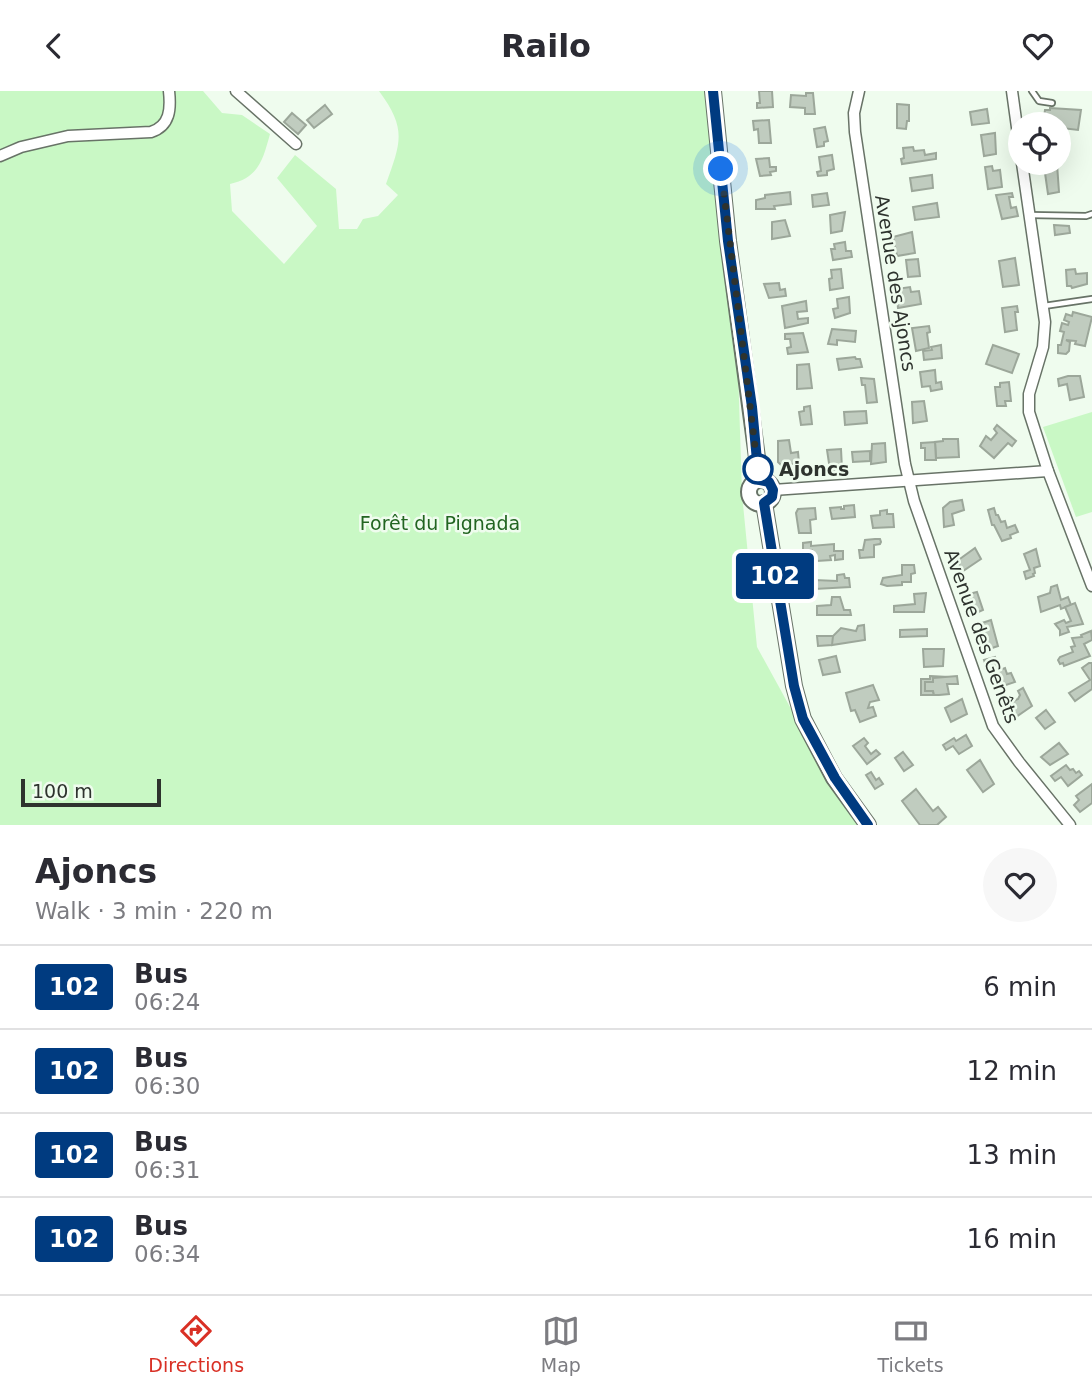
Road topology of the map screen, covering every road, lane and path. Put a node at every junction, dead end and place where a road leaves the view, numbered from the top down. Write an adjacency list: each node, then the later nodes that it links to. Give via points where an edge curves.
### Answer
1 (169, 91): 10 (street, via 169,118 160,129 68,136)
2 (236, 91): 9 (street)
3 (713, 91): 17 (main road, via 749,421)
4 (859, 91): 18 (street, Avenue des Ajoncs, via 855,132)
5 (1012, 91): 8 (street)
6 (1032, 91): 7 (lane, via 1039,101)
7 (1052, 103)
8 (1015, 112)
9 (296, 144)
10 (0, 156)
11 (1024, 175): 13 (street)
12 (1092, 214): 13 (lane)
13 (1030, 215): 15 (street)
14 (1092, 299): 15 (lane)
15 (1043, 306): 16 (street, via 1046,335 1028,412)
16 (1048, 471): 18 (street); 21 (street)
17 (760, 480): 19 (main road, via 769,482); 20 (main road, via 749,492 753,500)
18 (909, 480): 19 (street); 23 (street, Avenue des Genêts, via 993,726)
19 (773, 490): 20 (main road)
20 (764, 503): 22 (main road, via 803,719 835,778)
21 (1092, 586)
22 (868, 825)
23 (1070, 825)

